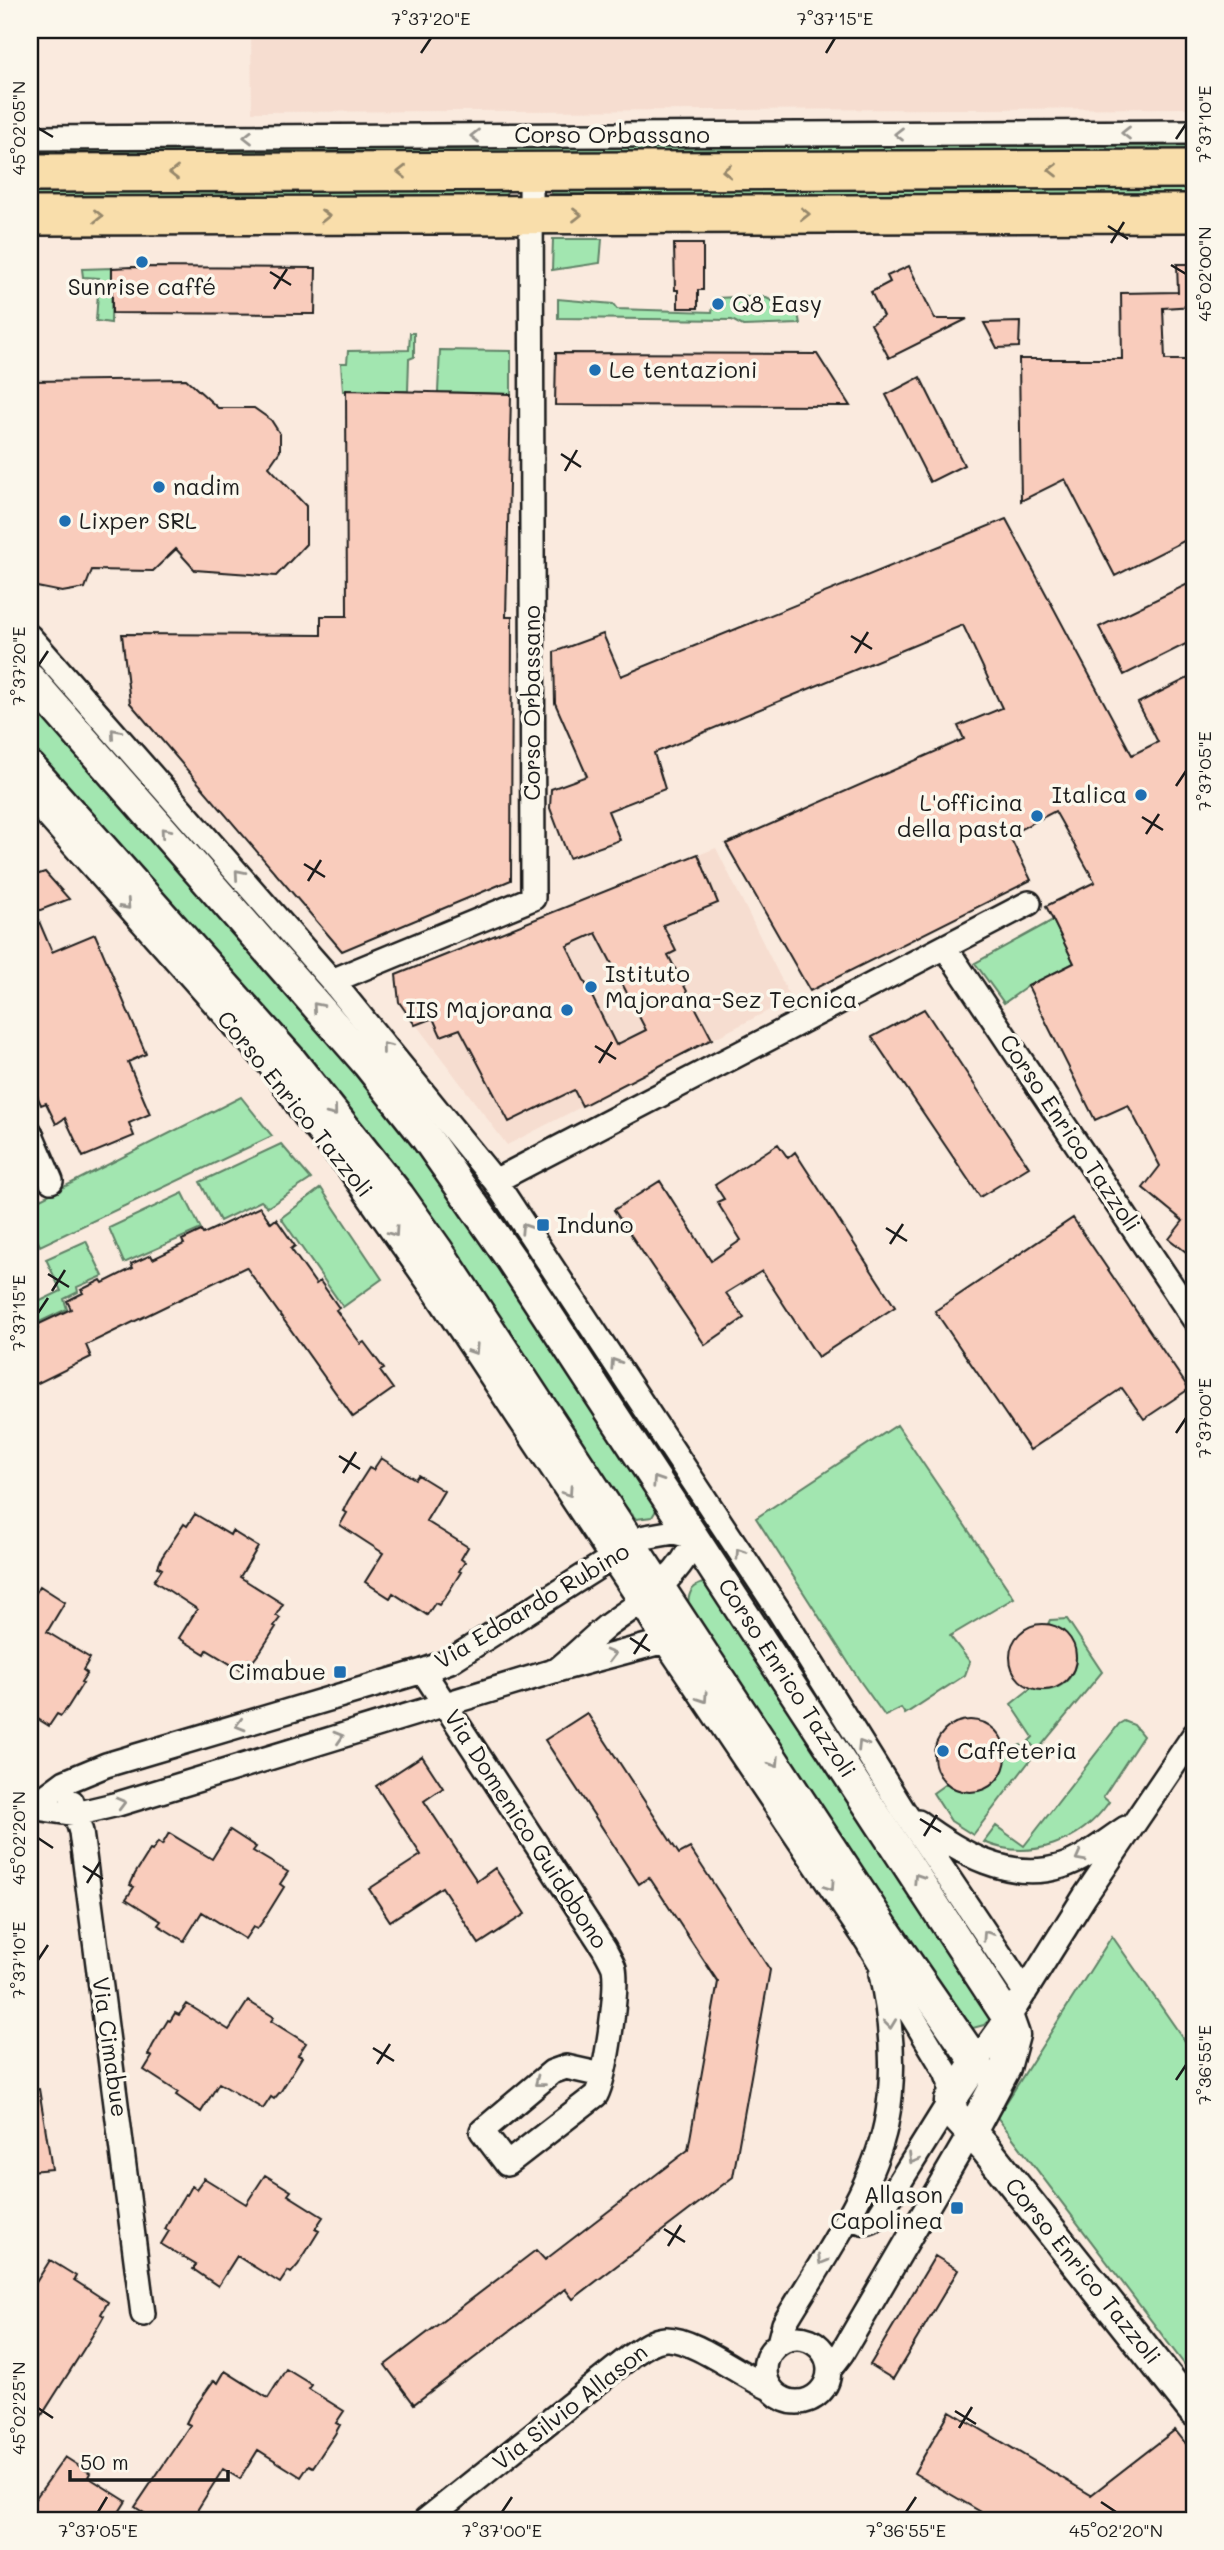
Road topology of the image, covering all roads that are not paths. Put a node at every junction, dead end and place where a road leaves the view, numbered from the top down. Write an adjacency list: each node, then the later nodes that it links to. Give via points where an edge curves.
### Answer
1 (1194, 132): 2 (street, Corso Orbassano, one-way to 2)
2 (30, 138)
3 (1194, 169): 4 (main road, Corso Orbassano, one-way to 4)
4 (531, 172): 5 (main road, Corso Orbassano, one-way to 5); 7 (street, Corso Orbassano)
5 (30, 173)
6 (1194, 213): 7 (main road, one-way to 6)
7 (531, 214): 8 (main road, one-way to 7); 15 (street, Corso Orbassano, via 533,898)
8 (30, 216)
9 (30, 637): 15 (street, Corso Enrico Tazzoli, one-way to 9)
10 (30, 679): 16 (street, Corso Enrico Tazzoli, one-way to 10)
11 (30, 767): 24 (street, Corso Enrico Tazzoli, one-way to 24, via 353,1136 438,1251)
12 (30, 796): 25 (street, Corso Enrico Tazzoli, one-way to 25, via 274,1070 356,1178)
13 (1029, 903): 14 (street)
14 (945, 947): 20 (street); 22 (street, Corso Enrico Tazzoli)
15 (332, 981): 17 (street, Corso Enrico Tazzoli, one-way to 15)
16 (367, 1063): 17 (street, Corso Enrico Tazzoli); 23 (street, Corso Enrico Tazzoli, via 472,1201)
17 (429, 1100): 20 (street, Corso Enrico Tazzoli)
18 (30, 1132): 19 (street)
19 (51, 1181)
20 (495, 1181): 21 (street, Corso Enrico Tazzoli, one-way to 20)
21 (563, 1284): 23 (street); 36 (street, Corso Enrico Tazzoli, one-way to 21, via 779,1611)
22 (1194, 1319)
23 (564, 1339): 26 (street, Corso Enrico Tazzoli, one-way to 23)
24 (528, 1386): 25 (street); 27 (street, Corso Enrico Tazzoli)
25 (530, 1435): 27 (street, Corso Enrico Tazzoli, one-way to 27)
26 (695, 1537): 27 (street, Via Edoardo Rubino, via 658,1533); 28 (street, Via Edoardo Rubino, via 684,1561); 41 (street, Corso Enrico Tazzoli, one-way to 26)
27 (621, 1551): 28 (street, Corso Enrico Tazzoli); 31 (street, Via Edoardo Rubino, via 450,1661)
28 (650, 1594): 29 (street, Corso Enrico Tazzoli); 30 (street, Via Edoardo Rubino); 42 (street, Corso Enrico Tazzoli, one-way to 42)
29 (665, 1641): 30 (street, Via Edoardo Rubino, one-way to 29); 39 (street, Corso Enrico Tazzoli, one-way to 39)
30 (557, 1670): 32 (street, Via Edoardo Rubino)
31 (423, 1671): 32 (street, Via Domenico Guidobono); 34 (street, Via Edoardo Rubino, one-way to 34, via 106,1765)
32 (445, 1704): 37 (street, Via Edoardo Rubino, one-way to 32); 43 (street, Via Domenico Guidobono, via 614,1968)
33 (1194, 1735): 38 (street, Corso Enrico Tazzoli)
34 (65, 1782): 35 (street, Via Edoardo Rubino); 37 (street, Via Cimabue)
35 (30, 1807): 37 (street, Via Edoardo Rubino)
36 (902, 1810): 38 (street, Corso Enrico Tazzoli, one-way to 36, via 1063,1866 1032,1872 978,1859 942,1840); 40 (street, Corso Enrico Tazzoli, one-way to 36)
37 (76, 1814): 47 (street, Via Cimabue)
38 (1138, 1820): 40 (street, Corso Enrico Tazzoli)
39 (877, 1957): 44 (street, Corso Enrico Tazzoli, via 946,2072); 46 (street, Corso Enrico Tazzoli, one-way to 46, via 892,2042 888,2109 872,2164)
40 (1025, 1992): 41 (street, Corso Enrico Tazzoli)
41 (1008, 2018): 42 (street, Corso Enrico Tazzoli); 45 (street, Corso Enrico Tazzoli, via 1014,2035 1008,2060)
42 (976, 2062): 44 (street, Corso Enrico Tazzoli)
43 (602, 2075): 43 (street, Via Domenico Guidobono, one-way to 43, via 566,2067 552,2072 482,2131 507,2164 590,2101)
44 (950, 2101): 45 (street, Corso Enrico Tazzoli, via 953,2113); 46 (street, Corso Enrico Tazzoli, one-way to 46, via 878,2217 864,2224)
45 (971, 2132): 51 (street, Corso Enrico Tazzoli); 53 (street, Corso Enrico Tazzoli)
46 (848, 2215): 48 (street, Corso Enrico Tazzoli, one-way to 48, via 784,2324)
47 (143, 2314)
48 (779, 2343): 50 (street); 51 (street, via 794,2338 810,2340 827,2358)
49 (725, 2364): 50 (street, Via Silvio Allason, via 742,2368); 52 (street, Via Silvio Allason); 54 (street, Via Silvio Allason, via 682,2342 668,2339 648,2345)
50 (764, 2364): 52 (street)
51 (829, 2370): 52 (street, via 818,2395 807,2402 782,2398)
52 (770, 2388)
53 (1194, 2411)
54 (426, 2520)

